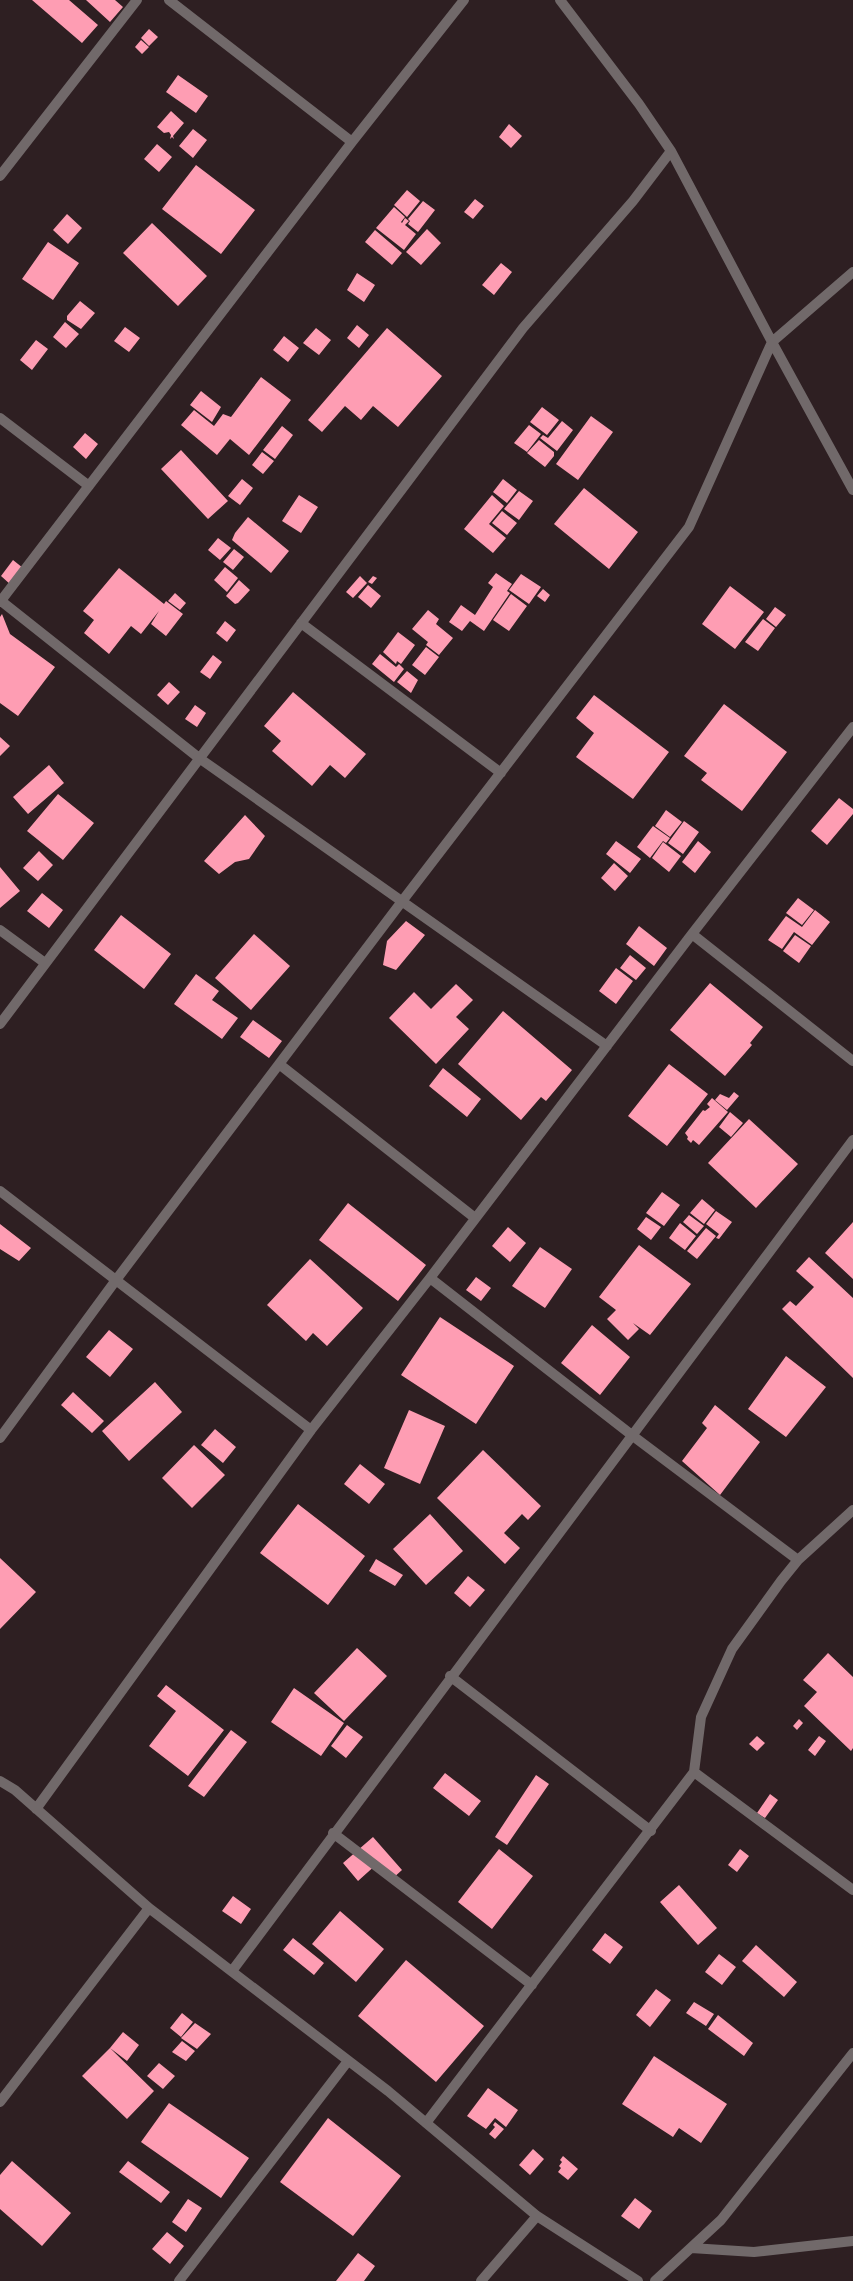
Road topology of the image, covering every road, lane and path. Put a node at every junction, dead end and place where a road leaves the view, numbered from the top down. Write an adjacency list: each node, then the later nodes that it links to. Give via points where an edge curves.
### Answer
1 (137, 0): 7 (street)
2 (169, 0): 5 (street)
3 (464, 0): 5 (street)
4 (560, 0): 6 (street)
5 (352, 142): 11 (street)
6 (671, 151): 9 (street); 14 (street, via 522,328)
7 (0, 176)
8 (853, 272): 9 (street)
9 (772, 342): 12 (street); 17 (street, via 689,527)
10 (0, 418): 11 (street)
11 (88, 486): 13 (street)
12 (853, 490)
13 (0, 601): 16 (street)
14 (301, 623): 16 (street); 17 (street)
15 (853, 726): 20 (street)
16 (199, 758): 18 (street); 21 (street)
17 (502, 772): 18 (street)
18 (402, 900): 23 (street); 25 (street)
19 (0, 930): 21 (street)
20 (692, 934): 23 (street); 24 (street)
21 (45, 964): 22 (street)
22 (0, 1024)
23 (607, 1046): 28 (street)
24 (853, 1061)
25 (279, 1064): 28 (street); 30 (street)
26 (853, 1140): 32 (street)
27 (0, 1191): 30 (street)
28 (475, 1218): 29 (street)
29 (430, 1278): 31 (street); 32 (street)
30 (116, 1280): 31 (street); 33 (street)
31 (310, 1430): 39 (street)
32 (633, 1436): 35 (street); 36 (street)
33 (0, 1438)
34 (853, 1510): 35 (street)
35 (798, 1560): 37 (street, via 732,1649 719,1674 701,1717)
36 (450, 1676): 40 (street); 41 (street)
37 (694, 1772): 40 (street); 42 (street)
38 (0, 1781): 39 (street)
39 (36, 1809): 43 (street)
40 (651, 1831): 45 (street)
41 (333, 1833): 44 (street); 45 (street)
42 (853, 1890)
43 (149, 1908): 44 (street); 48 (street)
44 (232, 1971): 47 (street)
45 (532, 1985): 49 (street)
46 (853, 2053): 52 (street, via 721,2220)
47 (348, 2061): 49 (street); 53 (street)
48 (0, 2102)
49 (426, 2123): 50 (street)
50 (537, 2216): 54 (street); 55 (street)
51 (853, 2241): 52 (street, via 754,2252)
52 (691, 2248): 56 (street)
53 (179, 2281)
54 (481, 2281)
55 (638, 2281)
56 (655, 2281)

